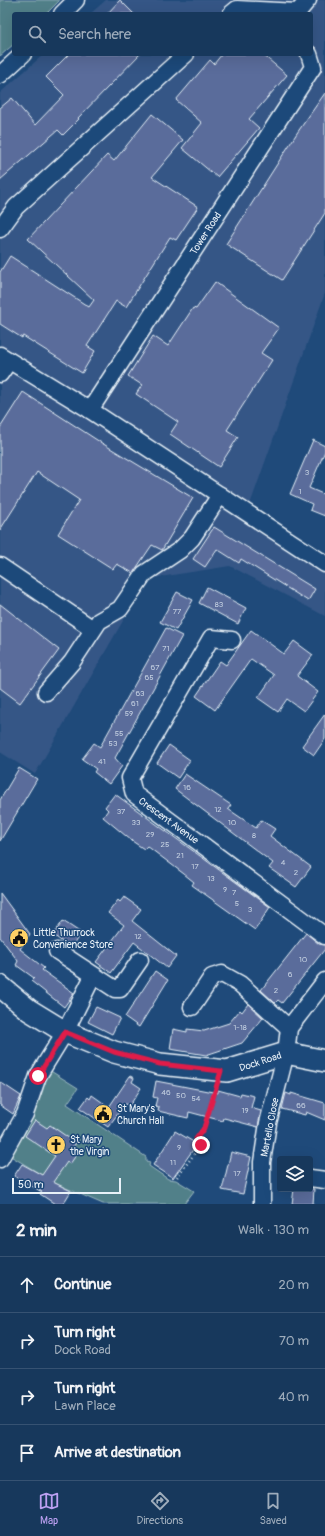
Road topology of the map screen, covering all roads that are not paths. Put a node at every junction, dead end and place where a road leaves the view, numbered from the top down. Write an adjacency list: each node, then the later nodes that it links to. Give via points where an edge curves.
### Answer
1 (76, 0): 3 (street)
2 (301, 9): 4 (street, via 237,9)
3 (64, 12)
4 (233, 12)
5 (21, 56): 8 (street)
6 (184, 56): 9 (street, via 16,207)
7 (310, 56): 11 (street, Tower Road, via 313,68)
8 (0, 75)
9 (0, 229)
10 (3, 363): 11 (street)
11 (90, 410): 12 (street)
12 (220, 495): 13 (street); 15 (street, via 192,538 180,550 144,574 120,609 99,621)
13 (325, 564)
14 (0, 566): 15 (street)
15 (94, 629): 17 (street, via 72,662)
16 (232, 640): 18 (street, Crescent Avenue, via 210,638 130,778 134,794)
17 (46, 692)
18 (325, 936)
19 (56, 951): 21 (street)
20 (140, 960): 21 (street, via 120,989 115,989)
21 (93, 976): 26 (street)
22 (325, 981): 25 (street)
23 (0, 986): 26 (main road, Dock Road, via 29,1010)
24 (192, 1007): 25 (street, via 212,977 222,974 240,984)
25 (289, 1028): 27 (street, Martello Close)
26 (65, 1032): 27 (main road, Dock Road, via 114,1052 160,1064 221,1071); 29 (street, via 38,1076 25,1114)
27 (286, 1053): 28 (main road, Dock Road); 32 (street, Martello Close, via 268,1123 262,1162)
28 (325, 1061)
29 (0, 1159)
30 (313, 1178): 31 (street)
31 (325, 1180)
32 (262, 1203)

